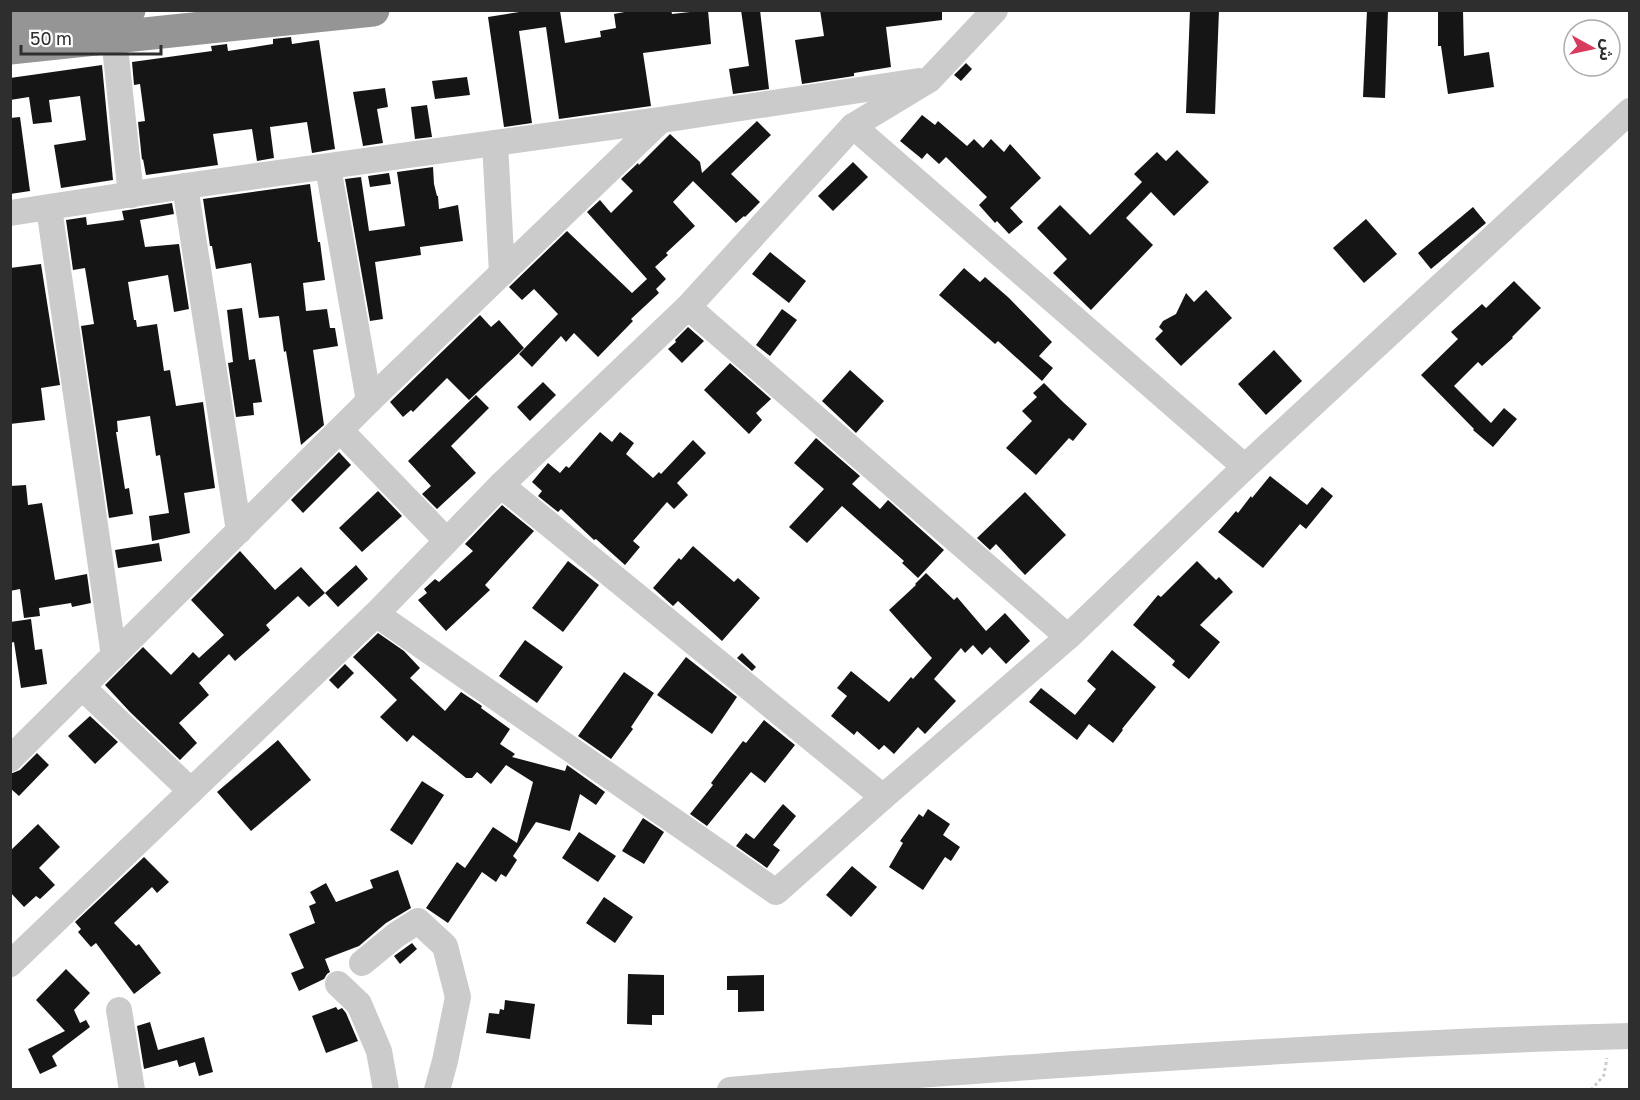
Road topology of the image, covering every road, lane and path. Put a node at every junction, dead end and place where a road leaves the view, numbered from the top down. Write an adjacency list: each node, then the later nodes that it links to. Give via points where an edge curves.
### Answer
1 (995, 10): 6 (street)
2 (371, 11): 3 (highway)
3 (118, 20): 4 (highway); 5 (highway); 13 (street)
4 (10, 23)
5 (10, 48)
6 (929, 80): 8 (street); 9 (street)
7 (1629, 111): 20 (street)
8 (661, 120): 10 (street); 16 (street)
9 (853, 126): 17 (street); 20 (street)
10 (495, 143): 11 (street); 16 (street)
11 (328, 166): 12 (street); 18 (street)
12 (185, 186): 13 (street); 22 (street)
13 (131, 195): 14 (street)
14 (49, 208): 15 (street); 26 (street)
15 (10, 213)
16 (502, 273): 18 (street)
17 (688, 306): 21 (street); 25 (street)
18 (369, 401): 19 (street)
19 (340, 430): 22 (street); 23 (street)
20 (1245, 467): 25 (street)
21 (501, 486): 23 (street); 30 (street)
22 (239, 531): 26 (street)
23 (446, 540): 24 (street)
24 (376, 614): 29 (street); 30 (street, via 776,892)
25 (1068, 637): 30 (street)
26 (114, 656): 27 (street)
27 (82, 687): 28 (street); 29 (street)
28 (10, 759)
29 (191, 791): 32 (street)
30 (884, 796)
31 (362, 963): 38 (street, via 418,921 446,945 458,997)
32 (10, 964)
33 (338, 984): 37 (street, via 359,1004 378,1051)
34 (119, 1010): 36 (street)
35 (1621, 1036): 39 (street, via 1298,1050); 40 (path, via 1604,1075)
36 (132, 1089)
37 (386, 1089)
38 (437, 1089)
39 (730, 1089)
40 (1591, 1089)

